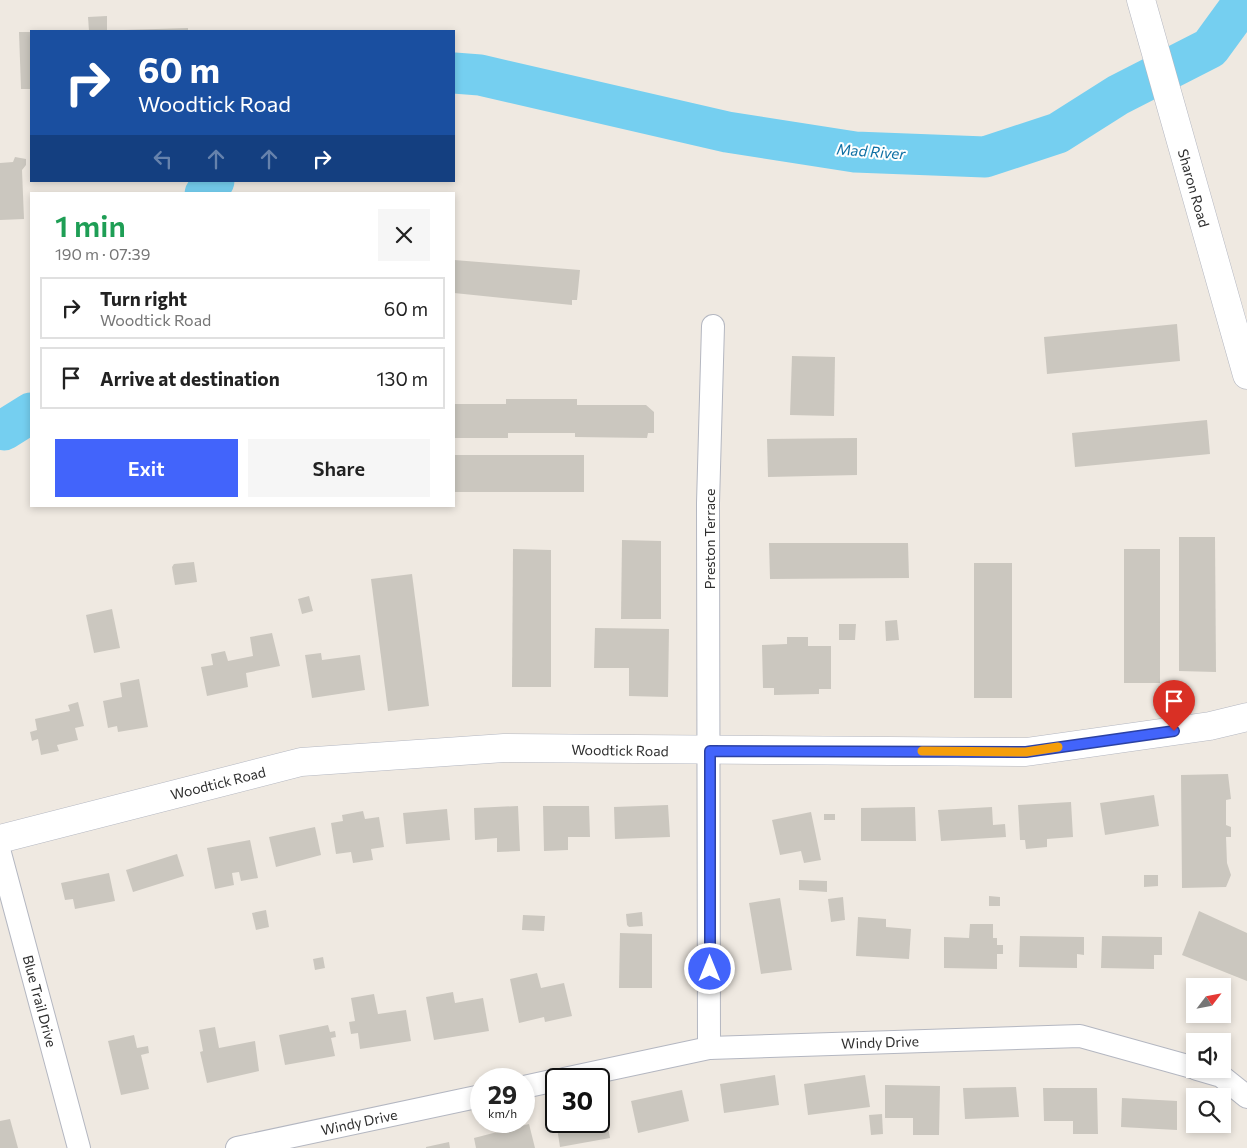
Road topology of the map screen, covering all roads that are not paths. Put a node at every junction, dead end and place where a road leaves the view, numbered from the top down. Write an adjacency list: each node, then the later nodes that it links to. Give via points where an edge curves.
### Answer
1 (1141, 0): 3 (main road, Sharon Road)
2 (713, 326): 5 (street, Preston Terrace, via 708,503)
3 (1247, 375)
4 (1247, 717): 5 (main road, Woodtick Road, via 1210,726 1026,752)
5 (710, 751): 6 (main road, Woodtick Road, via 504,748 301,762); 8 (street, Preston Terrace)
6 (0, 839)
7 (0, 853): 14 (street, Blue Trail Drive)
8 (710, 1048): 9 (street, Windy Drive, via 1080,1036); 10 (street, Windy Drive)
9 (1186, 1065)
10 (610, 1069)
11 (1223, 1078): 12 (street, Windy Drive)
12 (1247, 1097)
13 (470, 1098): 15 (street, Windy Drive)
14 (79, 1148)
15 (237, 1148)

